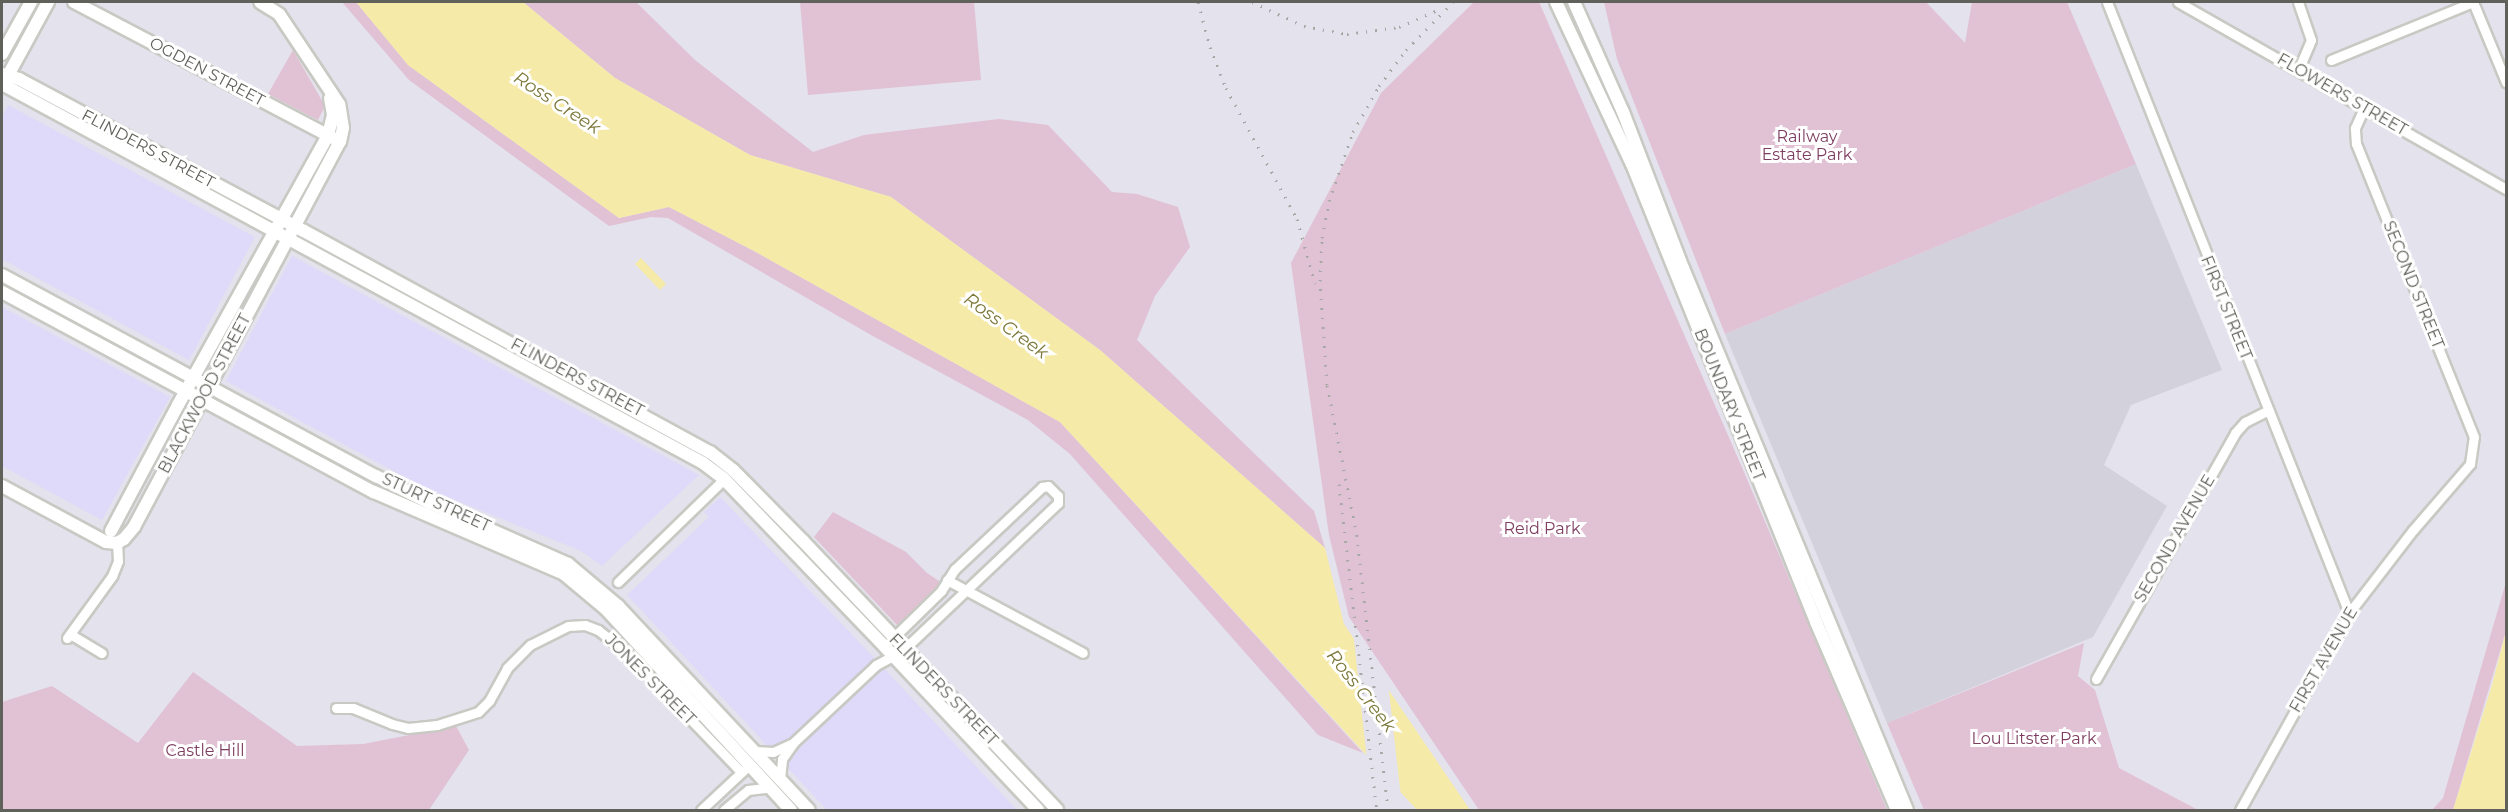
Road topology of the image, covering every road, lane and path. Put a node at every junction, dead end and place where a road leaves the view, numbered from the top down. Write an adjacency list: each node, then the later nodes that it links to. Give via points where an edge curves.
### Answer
1 (31, 2): 11 (main road)
2 (48, 2): 14 (main road)
3 (74, 2): 18 (main road, OGDEN STREET)
4 (260, 2): 16 (main road, via 279,14)
5 (1555, 2): 61 (main road, BOUNDARY STREET, via 1624,145 1816,622)
6 (1574, 2): 62 (main road, BOUNDARY STREET, via 1623,112 1683,268)
7 (2107, 2): 31 (street, FIRST STREET)
8 (2178, 2): 13 (street, FLOWERS STREET)
9 (2298, 2): 13 (street, via 2311,40)
10 (2473, 2): 12 (street); 15 (street)
11 (2, 54)
12 (2331, 60)
13 (2298, 70): 17 (street, FLOWERS STREET)
14 (3, 81): 21 (main road, FLINDERS STREET); 23 (main road, FLINDERS STREET)
15 (2506, 82)
16 (327, 88): 18 (main road, via 333,109); 19 (main road, via 340,109)
17 (2364, 108): 20 (street, FLOWERS STREET); 33 (street, SECOND STREET, via 2355,128 2356,144 2474,437)
18 (328, 135): 19 (main road, OGDEN STREET); 21 (main road, BLACKWOOD STREET)
19 (340, 142): 22 (main road, BLACKWOOD STREET)
20 (2506, 189)
21 (280, 219): 22 (main road, FLINDERS STREET); 23 (main road, BLACKWOOD STREET)
22 (295, 226): 24 (main road, BLACKWOOD STREET); 32 (main road, FLINDERS STREET)
23 (274, 231): 24 (main road, FLINDERS STREET); 27 (main road, BLACKWOOD STREET)
24 (288, 238): 28 (main road, BLACKWOOD STREET); 34 (main road, FLINDERS STREET, via 693,456)
25 (2, 275): 27 (main road, STURT STREET)
26 (2, 292): 29 (main road, STURT STREET)
27 (193, 379): 28 (main road, STURT STREET); 29 (main road, BLACKWOOD STREET)
28 (208, 388): 30 (main road, BLACKWOOD STREET); 51 (main road, STURT STREET, via 430,503 568,564 618,606)
29 (186, 392): 30 (main road, STURT STREET); 38 (main road, BLACKWOOD STREET)
30 (202, 400): 39 (main road, BLACKWOOD STREET); 52 (main road, STURT STREET, via 374,492 564,574 606,609)
31 (2267, 411): 44 (street, FIRST STREET); 48 (street, SECOND AVENUE, via 2245,422 2235,433)
32 (682, 435): 34 (main road, via 722,467); 45 (main road, FLINDERS STREET, via 732,470)
33 (2470, 464): 44 (street, FIRST AVENUE)
34 (724, 479): 42 (street); 45 (main road, FLINDERS STREET)
35 (2, 486): 37 (main road)
36 (2, 492): 37 (main road)
37 (19, 497): 40 (main road, via 93,535)
38 (120, 519): 39 (main road); 40 (main road, BLACKWOOD STREET)
39 (134, 526): 40 (main road, BLACKWOOD STREET, via 124,539)
40 (114, 537): 46 (street, via 118,561 112,576 68,636)
41 (947, 580): 43 (street); 43 (street, via 1042,487 1048,486 1059,498 1058,503); 45 (street)
42 (618, 582)
43 (966, 591): 45 (street); 47 (street)
44 (2349, 613): 63 (street, FIRST AVENUE)
45 (894, 647): 50 (street); 59 (main road, FLINDERS STREET); 60 (main road, FLINDERS STREET)
46 (102, 653)
47 (1083, 653)
48 (2096, 679)
49 (336, 708): 52 (street, JONES STREET, via 352,707 408,728 446,723 478,712 489,701 507,668 530,645 568,626 585,625 625,651)
50 (793, 743): 51 (street, via 773,752); 53 (street)
51 (755, 751): 53 (main road, STURT STREET)
52 (742, 771): 53 (main road, STURT STREET); 54 (street, JONES STREET); 55 (street)
53 (775, 783): 54 (street); 57 (main road, STURT STREET); 58 (main road, STURT STREET)
54 (743, 792): 56 (street)
55 (701, 810)
56 (724, 810)
57 (791, 810)
58 (808, 810)
59 (1038, 810)
60 (1057, 810)
61 (1897, 810)
62 (1907, 810)
63 (2240, 810)

